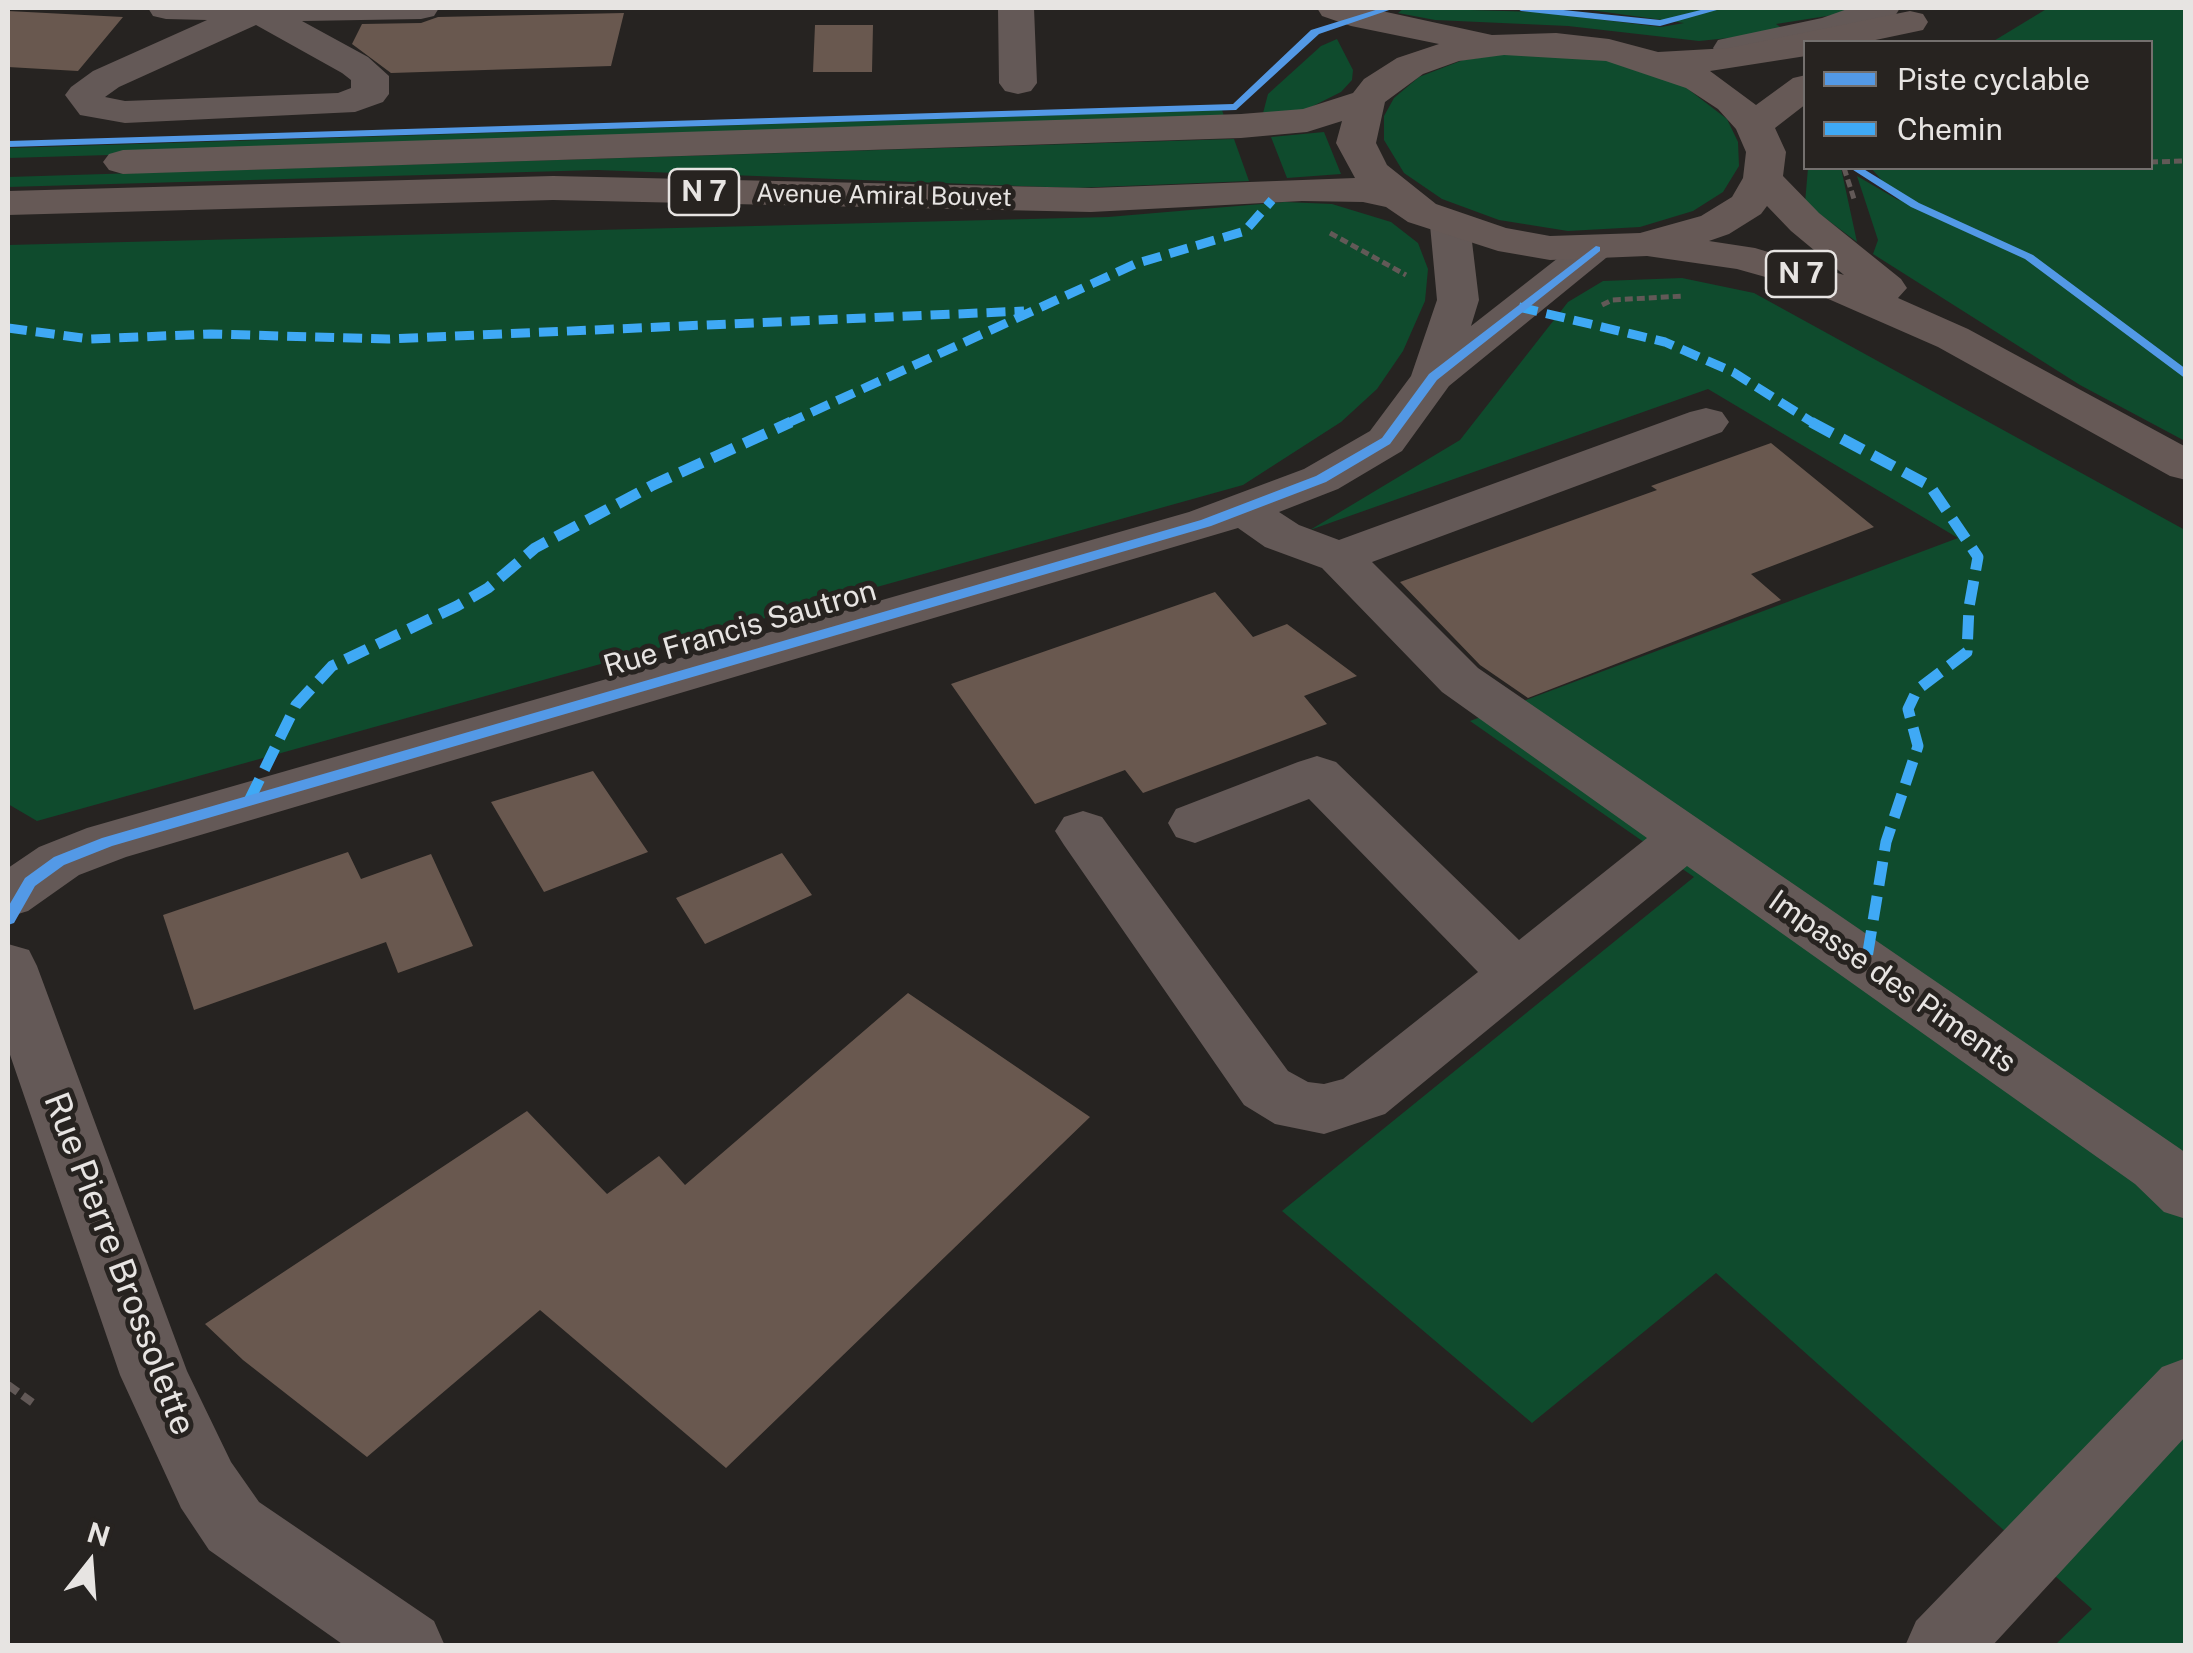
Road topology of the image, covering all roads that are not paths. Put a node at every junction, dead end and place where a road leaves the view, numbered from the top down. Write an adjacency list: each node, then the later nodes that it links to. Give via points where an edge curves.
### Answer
1 (166, 8): 6 (street)
2 (421, 8): 6 (street)
3 (1016, 8): 13 (street)
4 (1318, 8): 15 (main road, via 1361,54)
5 (1335, 8): 10 (main road)
6 (257, 11): 6 (street, via 106,80 84,96 93,107 125,112 342,104 370,94 370,76)
7 (1909, 12): 8 (main road); 9 (main road); 12 (street)
8 (1824, 40)
9 (1880, 40)
10 (1504, 44): 12 (main road, via 1609,50); 15 (main road, Avenue Amiral Bouvet, via 1424,61)
11 (1803, 46): 12 (main road)
12 (1659, 64): 16 (main road, via 1731,101)
13 (1018, 82)
14 (1803, 88): 16 (main road)
15 (1371, 94): 17 (main road, Avenue Amiral Bouvet / N 7, via 1307,120 1241,126); 19 (main road, via 1356,143 1370,171)
16 (1754, 125): 18 (main road, via 1766,152)
17 (8, 166)
18 (1763, 178): 22 (main road, via 1747,205 1715,225); 24 (main road, N 7, via 1844,256)
19 (1399, 198): 20 (main road, Avenue Amiral Bouvet / N 7, via 1302,189 1091,200 553,188); 21 (main road)
20 (8, 203)
21 (1450, 225): 23 (main road, via 1532,245); 25 (street, via 1458,300)
22 (1640, 245): 23 (main road); 24 (main road, N 7, via 1740,257 1816,278)
23 (1596, 248): 25 (street)
24 (1953, 338): 27 (main road, N 7)
25 (1433, 377): 28 (street, Rue Francis Sautron, via 1386,442 1322,479)
26 (1706, 422): 29 (street)
27 (2186, 466)
28 (1242, 509): 29 (street, via 1282,536); 33 (street, Rue Francis Sautron, via 107,842)
29 (1339, 557): 32 (street, Impasse des Piments, via 1460,680)
30 (1195, 823): 34 (street, via 1318,776)
31 (1083, 832): 34 (street, via 1266,1088 1298,1106 1324,1109 1363,1097)
32 (1685, 838): 34 (street); 36 (street, Impasse des Piments, via 2157,1166)
33 (13, 887)
34 (1516, 974)
35 (11, 988): 38 (street, Rue Pierre Brossolette, via 154,1375 206,1485 234,1526)
36 (2186, 1193)
37 (2186, 1388): 39 (street)
38 (408, 1646)
39 (1942, 1646)

